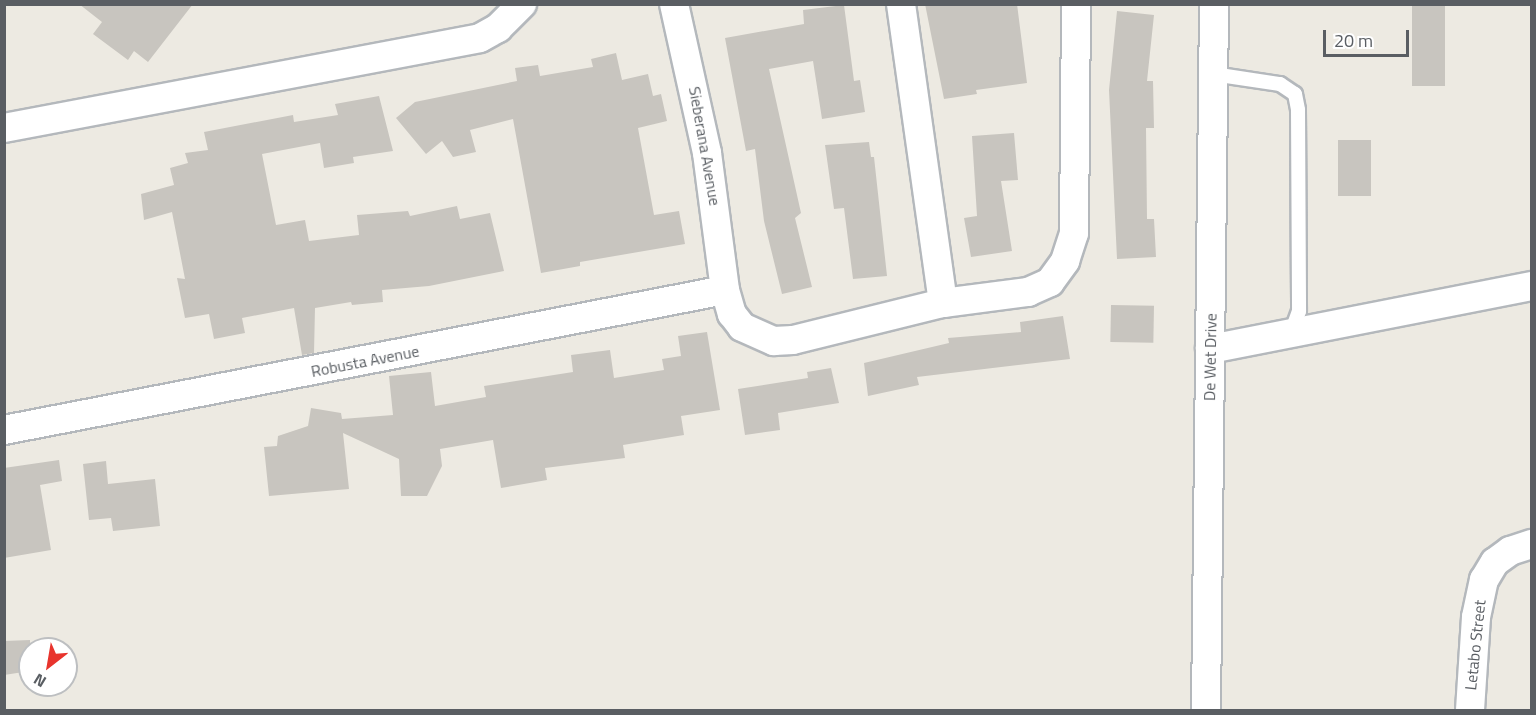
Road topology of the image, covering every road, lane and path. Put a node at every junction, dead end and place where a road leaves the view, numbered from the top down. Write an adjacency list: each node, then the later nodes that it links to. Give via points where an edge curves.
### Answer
1 (522, 4): 7 (street, via 498,28 480,38)
2 (674, 4): 9 (street, Sieberana Avenue, via 707,153)
3 (901, 4): 10 (street)
4 (1076, 4): 10 (street, Sieberana Avenue, via 1074,233 1065,261 1050,282 1028,292)
5 (1214, 4): 6 (street, De Wet Drive)
6 (1213, 75): 11 (lane, via 1280,84 1295,94 1299,311 1294,325); 12 (street, De Wet Drive)
7 (4, 128)
8 (1532, 286): 11 (street)
9 (725, 290): 10 (street, Sieberana Avenue, via 732,314 742,327 774,341 793,340); 13 (street, Robusta Avenue)
10 (943, 303)
11 (1283, 335): 12 (street)
12 (1210, 349): 15 (street, De Wet Drive)
13 (4, 430)
14 (1532, 544): 16 (street, Letabo Street, via 1510,551 1495,562 1484,580 1476,617)
15 (1206, 711)
16 (1470, 711)

